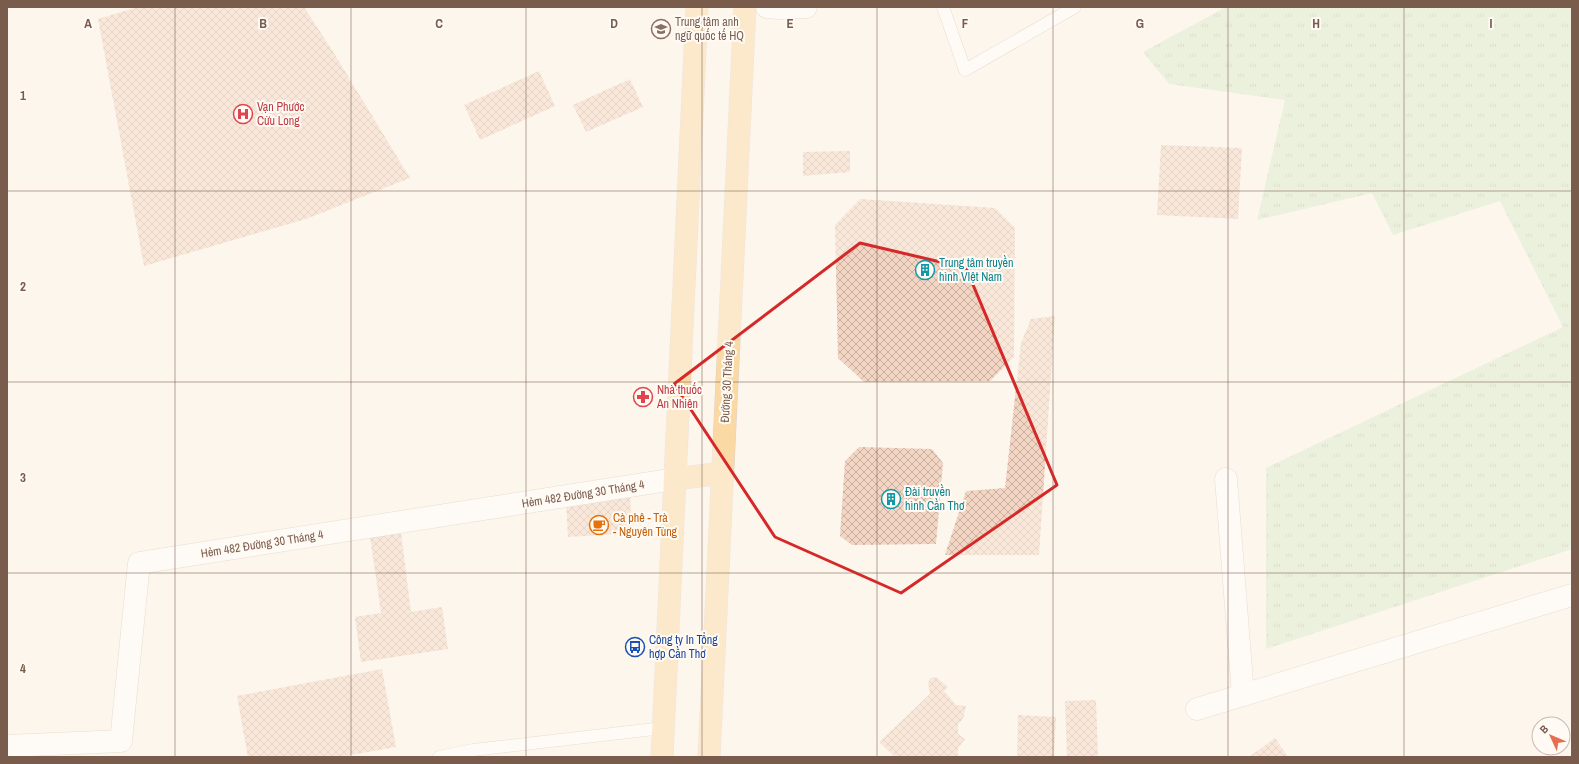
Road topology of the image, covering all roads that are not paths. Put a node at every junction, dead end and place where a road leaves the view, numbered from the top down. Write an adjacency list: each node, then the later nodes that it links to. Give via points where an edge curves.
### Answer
1 (697, 7): 8 (main road)
2 (745, 7): 7 (main road, Đường 30 Tháng 4)
3 (767, 7): 4 (street)
4 (806, 7)
5 (943, 7): 6 (lane, via 965,70)
6 (1076, 7)
7 (723, 473): 8 (main road); 17 (main road, Đường 30 Tháng 4)
8 (675, 479): 13 (main road); 14 (street, Hẻm 482 Đường 30 Tháng 4, via 139,563 121,741)
9 (1226, 479): 11 (street)
10 (1572, 595): 11 (street)
11 (1243, 695): 12 (street)
12 (1197, 709)
13 (663, 728): 15 (lane, via 473,750); 16 (main road)
14 (7, 746)
15 (439, 757)
16 (662, 757)
17 (709, 757)

